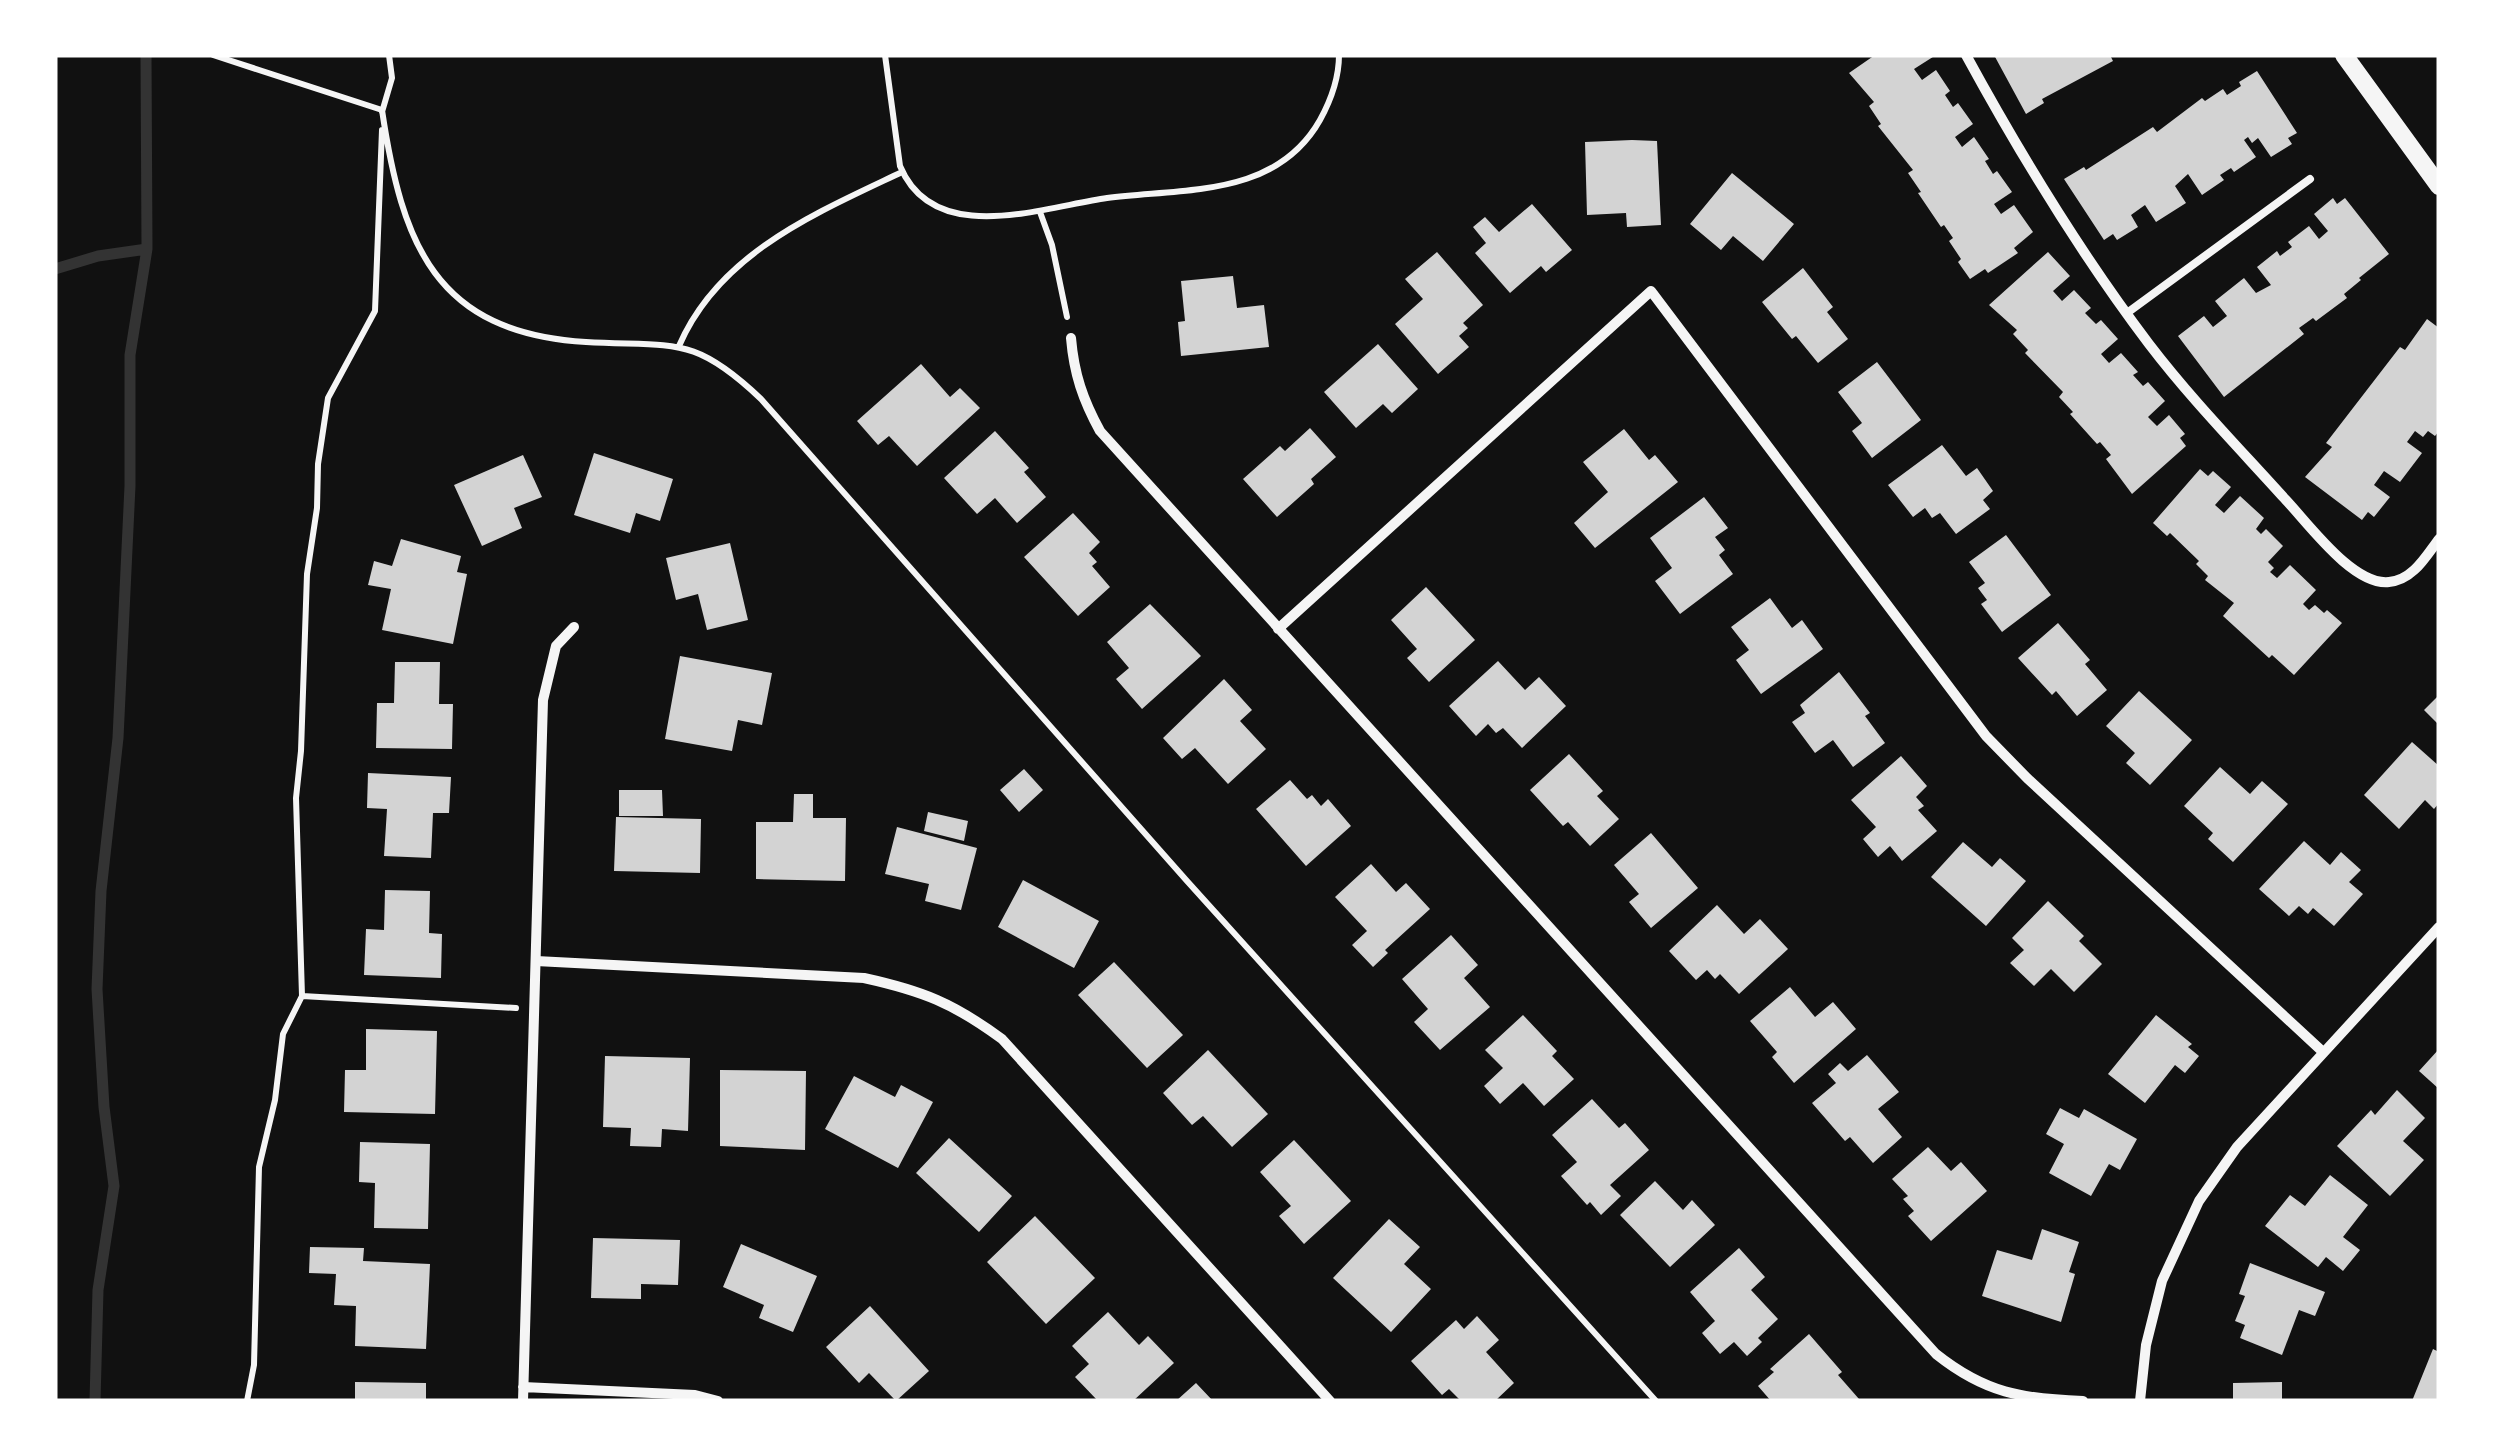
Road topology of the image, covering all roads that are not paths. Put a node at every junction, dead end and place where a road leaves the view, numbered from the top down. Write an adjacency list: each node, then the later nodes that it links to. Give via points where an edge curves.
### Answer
1 (1966, 55): 5 (street)
2 (2344, 55): 4 (street)
3 (2310, 179): 5 (lane)
4 (2439, 186)
5 (2126, 313): 7 (street, via 2337,556 2370,580 2407,576)
6 (1071, 338): 9 (street, via 1074,372 1100,432)
7 (2439, 538)
8 (574, 627): 11 (street, via 556,646 542,700)
9 (1278, 628): 12 (street, via 1651,291 1986,736); 17 (street, via 1936,1354 2001,1393)
10 (2439, 927): 12 (street)
11 (536, 961): 13 (street); 16 (street, via 864,978 914,988 960,1009 1002,1039)
12 (2323, 1052): 18 (street, via 2237,1146 2199,1201 2162,1281)
13 (523, 1387): 14 (street); 15 (street, via 695,1394)
14 (523, 1401)
15 (718, 1401)
16 (1330, 1401)
17 (2083, 1401)
18 (2140, 1401)

